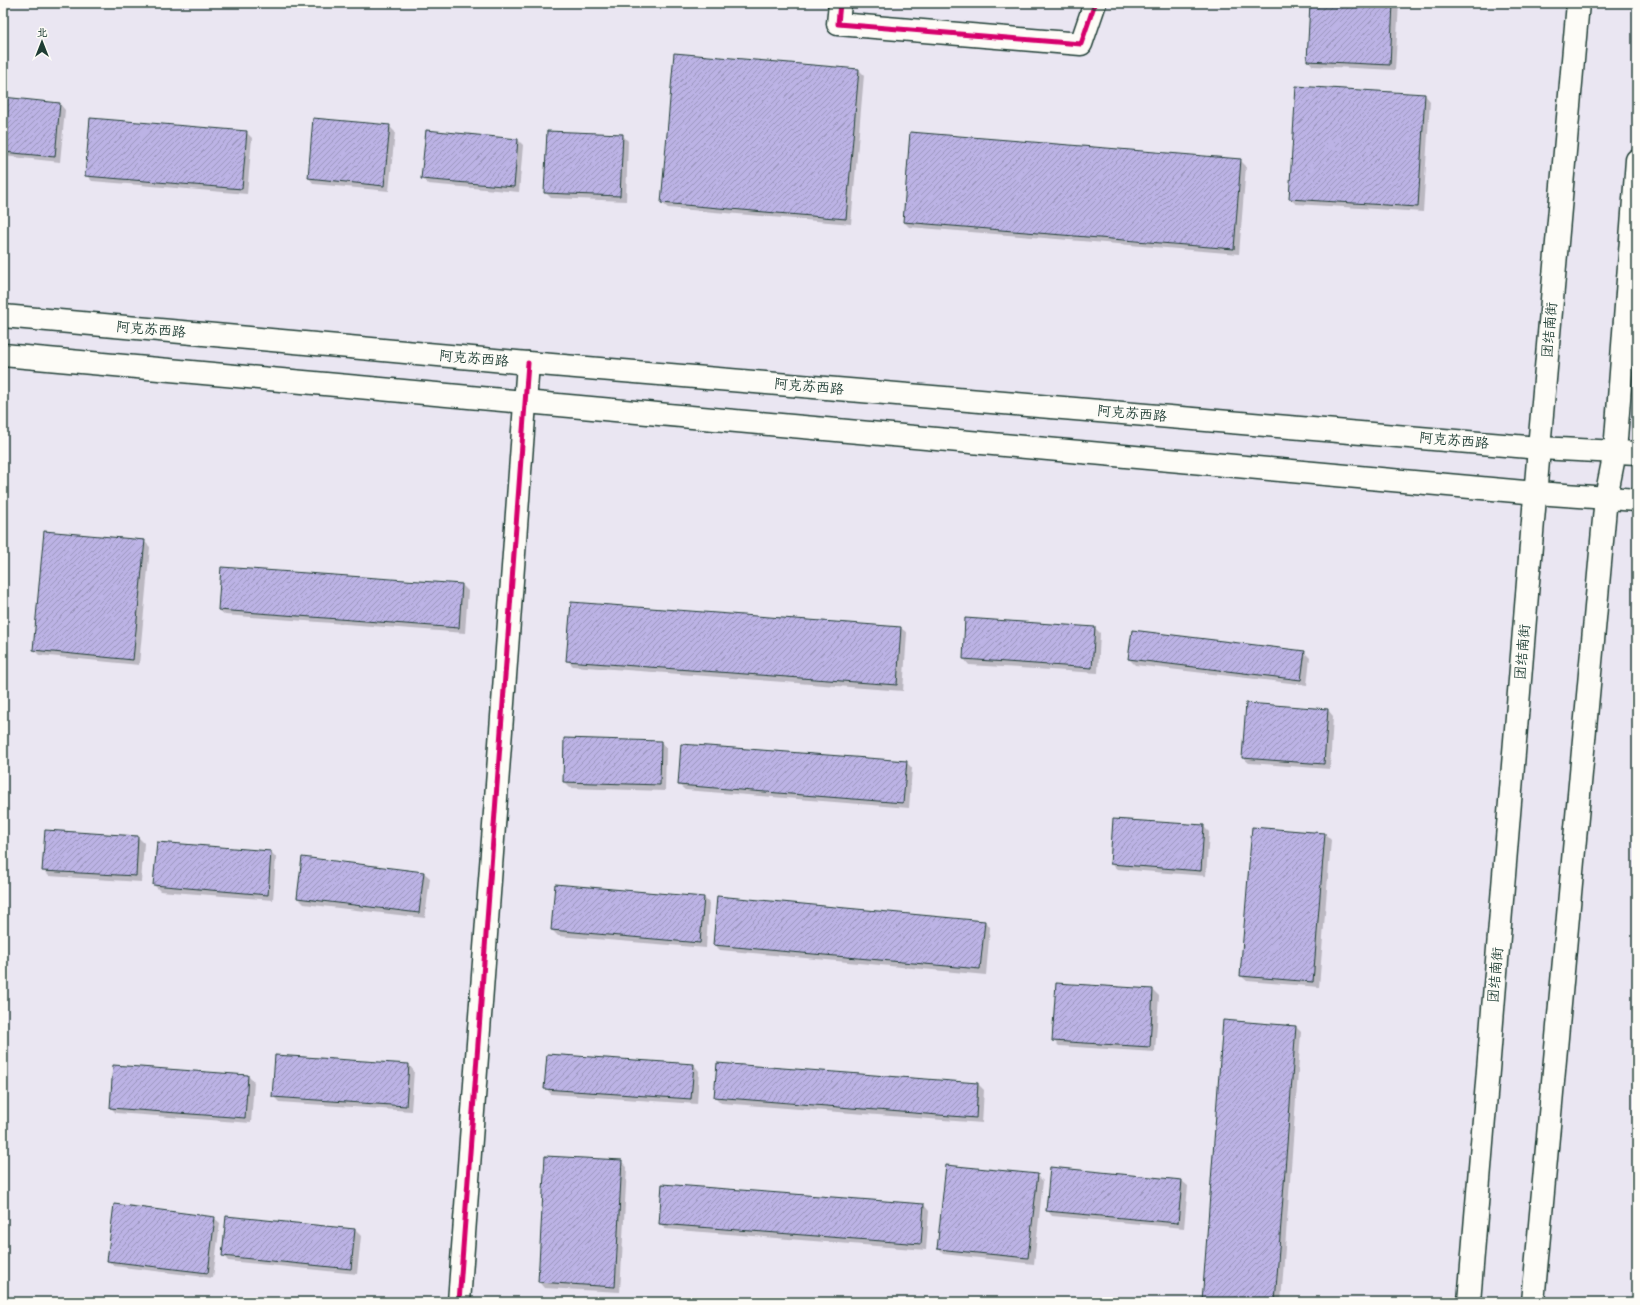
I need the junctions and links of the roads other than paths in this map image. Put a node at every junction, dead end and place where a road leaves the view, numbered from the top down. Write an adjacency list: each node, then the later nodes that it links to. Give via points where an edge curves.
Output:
1 (840, 3): 2 (main road, via 838,24 1081,44)
2 (1095, 3)
3 (1578, 3): 9 (main road, 团结南街)
4 (1637, 160): 10 (main road)
5 (3, 316): 7 (main road, 阿克苏西路)
6 (3, 355): 8 (main road)
7 (528, 363): 8 (main road); 9 (main road, 阿克苏西路)
8 (526, 402): 12 (main road); 15 (main road)
9 (1539, 448): 10 (main road, 阿克苏西路); 12 (main road, 团结南街)
10 (1615, 452): 11 (main road, 阿克苏西路); 13 (main road)
11 (1637, 453)
12 (1536, 493): 13 (main road); 16 (main road, 团结南街)
13 (1606, 497): 14 (main road); 17 (main road)
14 (1637, 500)
15 (459, 1302)
16 (1469, 1302)
17 (1533, 1302)

